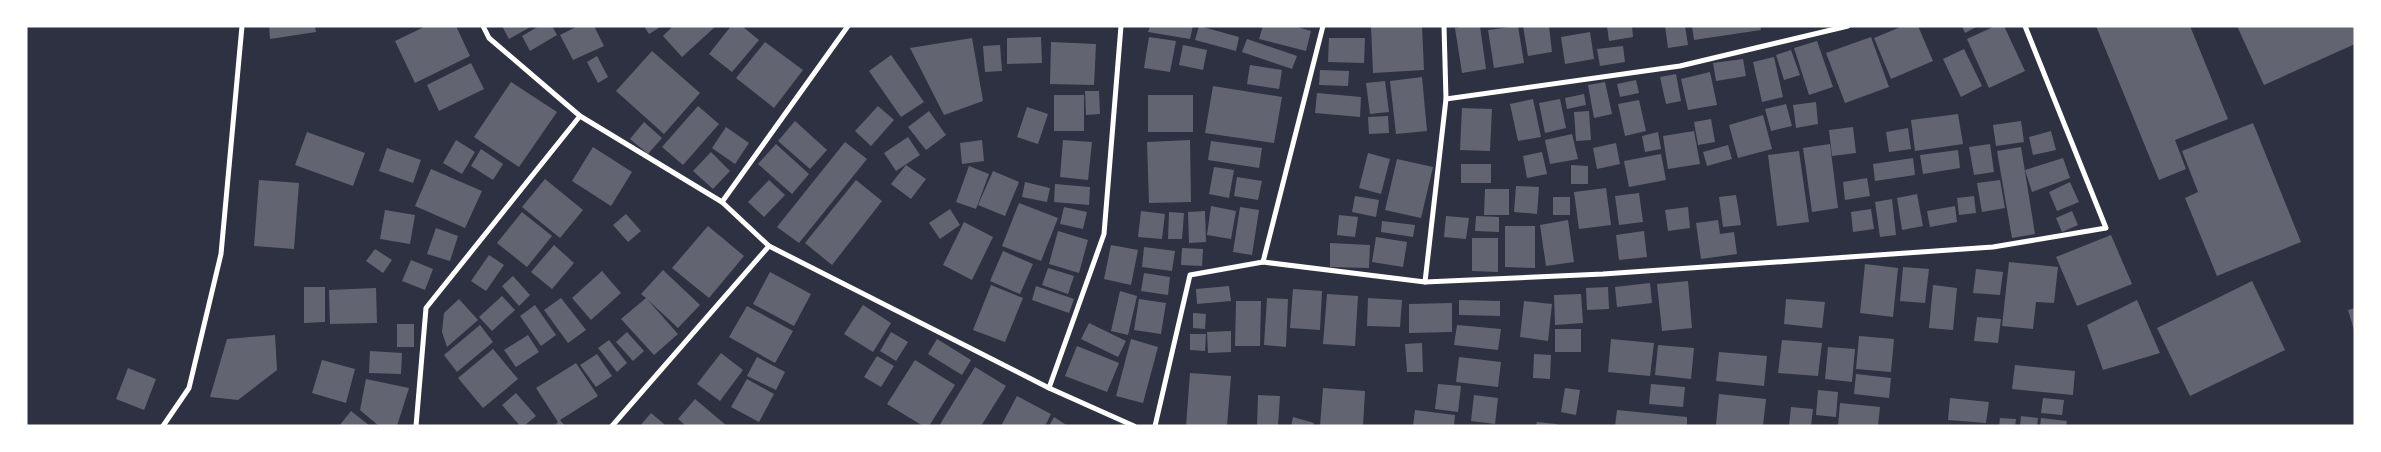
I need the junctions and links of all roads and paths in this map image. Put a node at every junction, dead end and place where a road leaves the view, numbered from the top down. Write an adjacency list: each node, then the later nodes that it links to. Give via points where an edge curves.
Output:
1 (242, 26): 16 (street, via 221,254 189,388)
2 (483, 26): 10 (street, via 489,38)
3 (848, 26): 11 (street)
4 (1121, 26): 15 (street, via 1104,234)
5 (1323, 26): 13 (street)
6 (1444, 26): 9 (street)
7 (1848, 26): 9 (street, via 1680,66)
8 (2025, 26): 14 (street, via 2106,228 1993,247 1603,274)
9 (1446, 99): 14 (street)
10 (580, 116): 11 (street); 17 (street, via 426,308)
11 (722, 202): 12 (street)
12 (769, 246): 15 (street); 18 (street)
13 (1263, 262): 14 (street); 20 (street, via 1190,276)
14 (1425, 282)
15 (1049, 388): 19 (street)
16 (163, 426)
17 (416, 426)
18 (612, 426)
19 (1134, 426)
20 (1155, 426)

